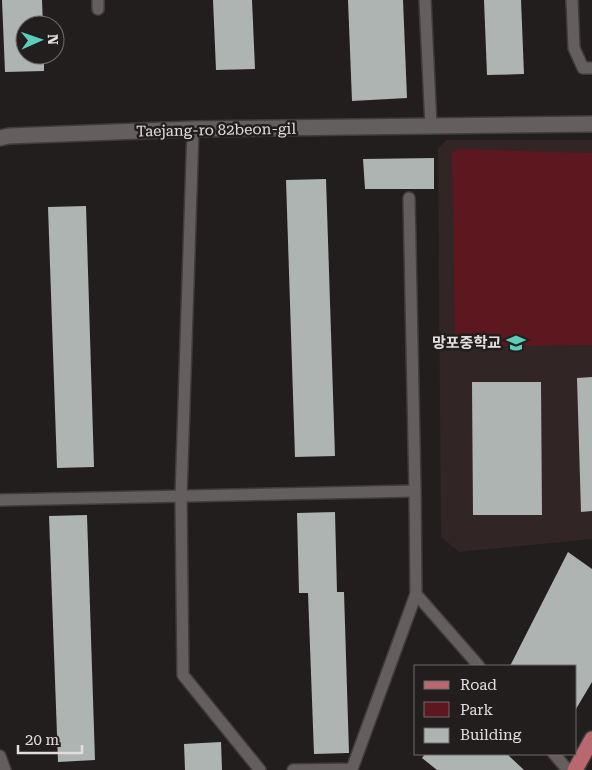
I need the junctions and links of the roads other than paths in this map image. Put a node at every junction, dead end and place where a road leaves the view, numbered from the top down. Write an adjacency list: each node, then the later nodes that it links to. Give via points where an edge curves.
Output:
1 (425, 0): 5 (lane)
2 (572, 0): 3 (lane, via 574,48 583,68)
3 (592, 68)
4 (592, 124): 5 (street, Taejang-ro 82beon-gil)
5 (431, 126): 6 (street, Taejang-ro 82beon-gil)
6 (193, 129): 7 (street, Taejang-ro 82beon-gil); 10 (lane)
7 (0, 138)
8 (409, 198): 9 (lane)
9 (415, 491): 10 (lane); 12 (lane)
10 (181, 496): 11 (lane); 18 (lane, via 183,675)
11 (0, 500)
12 (416, 594): 13 (lane); 19 (lane, via 352,769)
13 (477, 665)
14 (592, 739): 21 (main road)
15 (555, 755): 20 (lane)
16 (0, 756): 17 (lane)
17 (5, 770)
18 (260, 770)
19 (293, 770)
20 (568, 770)
21 (574, 770)

